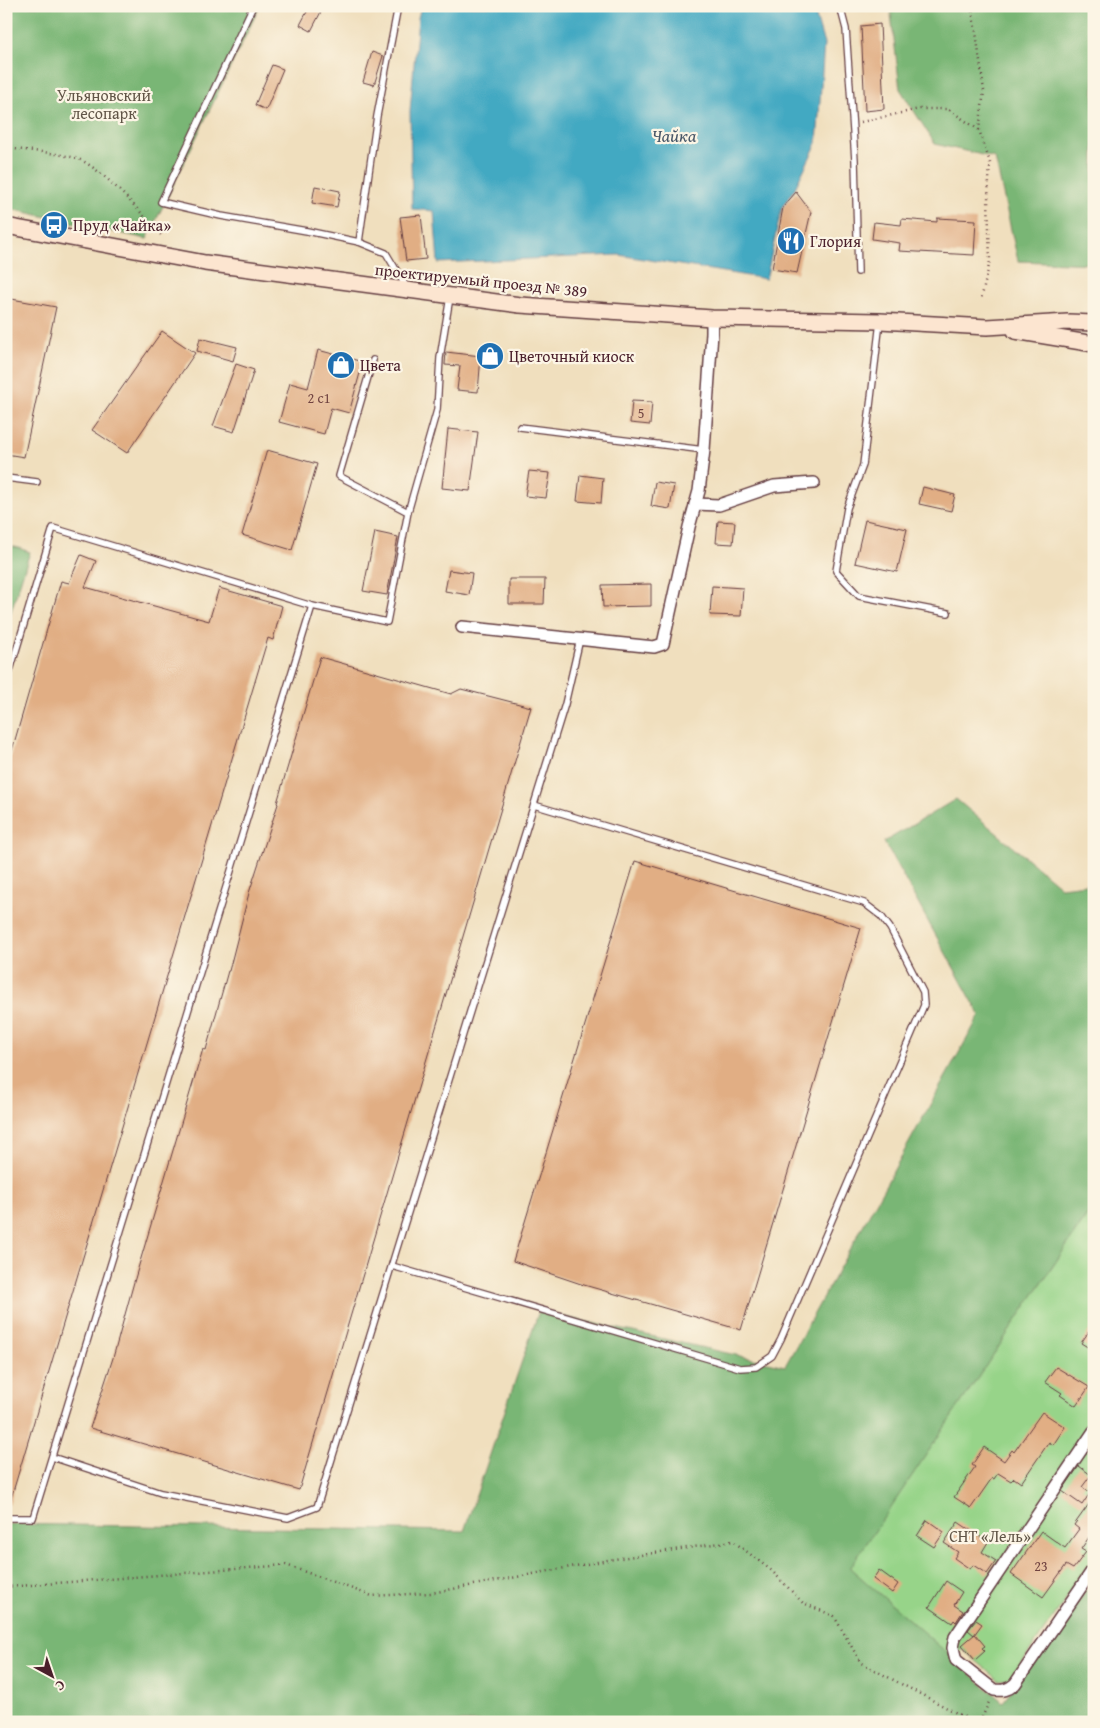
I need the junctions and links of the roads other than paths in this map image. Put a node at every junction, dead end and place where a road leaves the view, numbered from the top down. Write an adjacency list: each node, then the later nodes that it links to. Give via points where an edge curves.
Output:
1 (253, 6): 5 (lane, via 161,202)
2 (398, 6): 5 (lane, via 377,116)
3 (840, 6): 6 (lane, via 846,29)
4 (6, 226): 7 (main road, проектируемый проезд № 389, via 205,263)
5 (359, 242): 7 (lane, via 386,253)
6 (858, 272)
7 (408, 290): 8 (main road, проектируемый проезд № 389)
8 (451, 296): 9 (main road, проектируемый проезд № 389, via 520,305); 21 (lane, via 440,358 437,410)
9 (712, 318): 10 (main road, проектируемый проезд № 389); 16 (street)
10 (880, 322): 12 (main road, проектируемый проезд № 389); 23 (lane, via 863,464 847,508 836,571 859,596)
11 (1094, 323): 12 (main road, проектируемый проезд № 389)
12 (987, 327): 13 (main road, проектируемый проезд № 389)
13 (1094, 344)
14 (373, 360): 21 (lane, via 339,476)
15 (520, 427): 16 (lane)
16 (704, 450): 20 (street)
17 (6, 478): 18 (lane)
18 (37, 482)
19 (814, 482): 20 (street, via 774,486 719,505)
20 (695, 504): 25 (street, via 663,644 654,647)
21 (408, 512): 22 (lane, via 387,622)
22 (312, 606): 26 (lane, via 53,528); 30 (lane)
23 (948, 612)
24 (462, 627): 25 (street)
25 (580, 639): 27 (lane, via 565,704)
26 (6, 684)
27 (534, 805): 28 (lane); 28 (lane, via 864,904 881,916 890,928 923,992 924,1005 781,1338 772,1356 756,1367 740,1368)
28 (392, 1266): 30 (lane, via 317,1508 288,1518 162,1493)
29 (1094, 1431): 32 (street, via 954,1637 956,1660 994,1690 1009,1689)
30 (52, 1458): 31 (lane, via 33,1518)
31 (6, 1518)
32 (1094, 1568)

